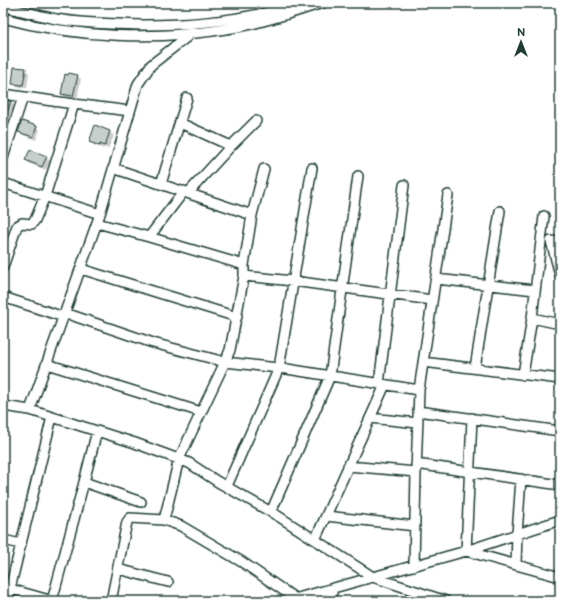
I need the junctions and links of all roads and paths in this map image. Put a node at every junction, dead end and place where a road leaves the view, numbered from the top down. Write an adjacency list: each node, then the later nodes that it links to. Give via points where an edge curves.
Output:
1 (300, 3): 5 (street)
2 (319, 4): 5 (street, via 234,28)
3 (3, 6): 5 (street, via 57,19)
4 (3, 18): 5 (street, via 42,28 122,35)
5 (193, 29): 10 (street, via 151,65 138,84)
6 (3, 94): 7 (street)
7 (23, 97): 9 (street); 14 (street)
8 (187, 98): 12 (street)
9 (74, 104): 10 (street); 24 (street)
10 (130, 111): 15 (street)
11 (256, 121): 13 (street)
12 (180, 123): 13 (street); 20 (street)
13 (231, 146): 22 (street)
14 (3, 158)
15 (113, 168): 20 (street); 26 (street)
16 (264, 168): 27 (street)
17 (312, 168): 39 (street)
18 (358, 176): 41 (street)
19 (3, 183): 24 (street)
20 (161, 184): 22 (street)
21 (404, 185): 43 (street)
22 (186, 192): 27 (street); 30 (street)
23 (448, 195): 38 (street)
24 (45, 196): 26 (street); 34 (street, via 32,224 22,223 17,226)
25 (500, 211): 40 (street)
26 (100, 214): 29 (street)
27 (252, 215): 33 (street)
28 (544, 216): 31 (street)
29 (97, 223): 30 (street); 35 (street)
30 (149, 237): 33 (street)
31 (541, 240): 32 (street); 42 (street)
32 (555, 242): 36 (street)
33 (244, 265): 37 (street)
34 (3, 267)
35 (81, 269): 46 (street); 47 (street)
36 (560, 275)
37 (244, 276): 39 (street); 47 (street)
38 (436, 279): 40 (street); 45 (street)
39 (293, 281): 41 (street); 53 (street)
40 (488, 285): 42 (street); 54 (street)
41 (342, 288): 43 (street); 56 (street)
42 (535, 290): 48 (street)
43 (390, 295): 45 (street); 58 (street)
44 (3, 297): 46 (street)
45 (432, 300): 51 (street)
46 (64, 315): 50 (street); 52 (street)
47 (237, 317): 50 (street)
48 (532, 318): 49 (street); 55 (street)
49 (560, 324)
50 (225, 362): 53 (street); 63 (street)
51 (423, 362): 54 (street); 59 (street)
52 (47, 364): 61 (street); 63 (street)
53 (279, 368): 56 (street); 77 (street)
54 (475, 368): 55 (street)
55 (523, 375): 57 (street)
56 (330, 376): 58 (street); 79 (street)
57 (560, 379)
58 (382, 385): 59 (street); 65 (street)
59 (419, 390): 62 (street)
60 (3, 406): 61 (street)
61 (30, 410): 64 (street)
62 (418, 411): 66 (street); 67 (street)
63 (201, 412): 70 (street)
64 (52, 417): 68 (street); 87 (street)
65 (370, 418): 67 (street); 71 (street)
66 (472, 418): 69 (street); 73 (street)
67 (418, 423): 72 (street)
68 (97, 431): 70 (street); 75 (street)
69 (560, 431)
70 (179, 459): 77 (street); 81 (street)
71 (348, 466): 72 (street); 80 (street)
72 (416, 468): 73 (street); 83 (street)
73 (470, 472): 74 (street); 88 (street)
74 (521, 479): 76 (street); 84 (street)
75 (84, 482): 78 (street); 99 (street)
76 (560, 484)
77 (227, 486): 79 (street)
78 (141, 502)
79 (271, 512): 86 (street)
80 (326, 516): 83 (street); 86 (street)
81 (164, 520): 91 (street, via 130,518 127,522); 97 (street, via 182,526 242,562)
82 (560, 520): 84 (street)
83 (415, 526): 90 (street)
84 (517, 534): 88 (street); 89 (street)
85 (3, 540): 87 (street)
86 (315, 540): 92 (street)
87 (21, 544): 96 (street)
88 (466, 551): 89 (street); 90 (street)
89 (516, 565): 93 (street)
90 (414, 566): 92 (street)
91 (118, 569): 94 (street); 100 (street)
92 (373, 577): 95 (street); 102 (street)
93 (560, 578)
94 (168, 582)
95 (333, 588): 97 (street); 101 (street)
96 (10, 589): 98 (street); 99 (street)
97 (292, 600)
98 (7, 601)
99 (53, 601)
100 (111, 601)
101 (330, 601)
102 (446, 601)

